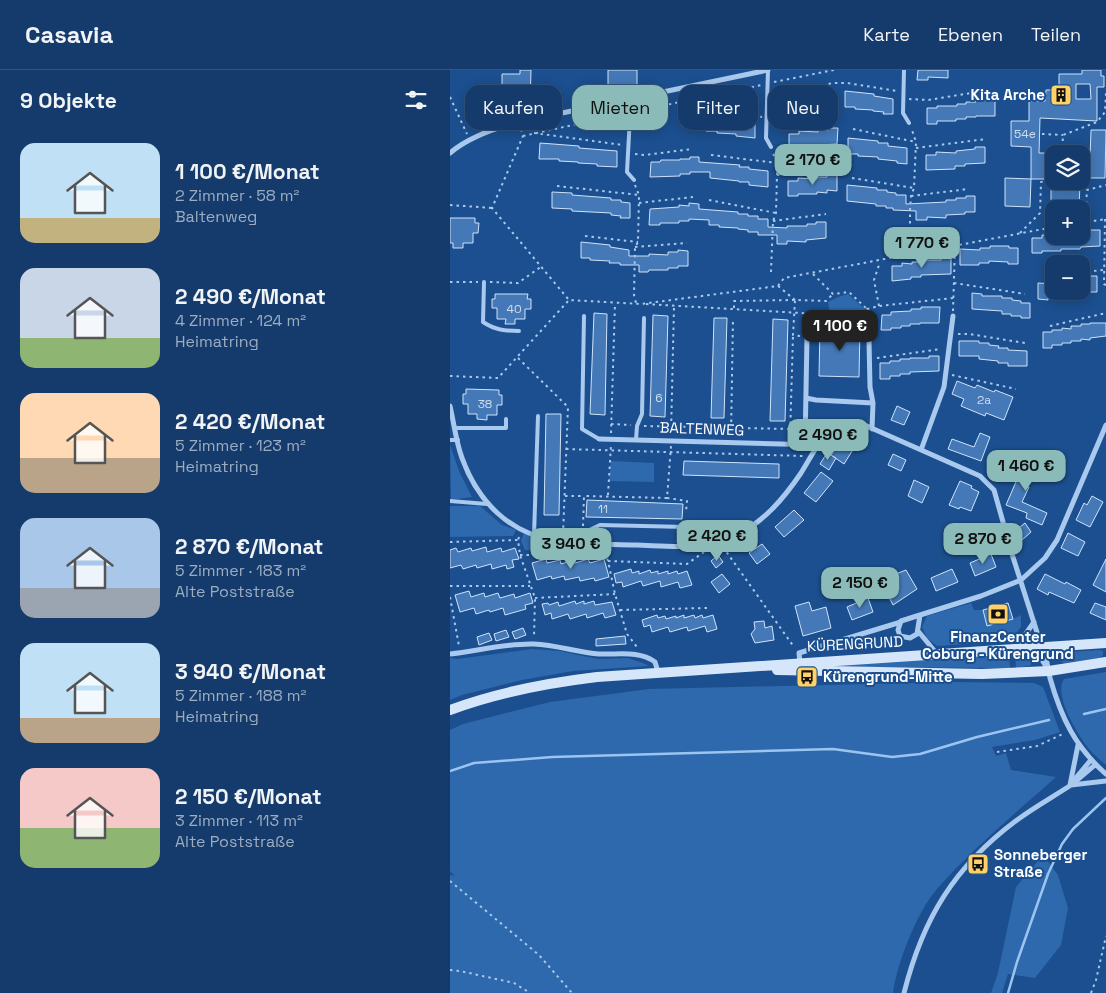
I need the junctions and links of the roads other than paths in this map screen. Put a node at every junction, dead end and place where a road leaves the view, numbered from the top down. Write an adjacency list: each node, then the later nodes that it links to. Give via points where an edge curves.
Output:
1 (768, 70): 3 (street); 7 (lane, via 766,138)
2 (904, 70): 5 (lane, via 904,113)
3 (668, 90)
4 (572, 111): 8 (street, via 487,132)
5 (910, 123)
6 (629, 130): 9 (lane, via 626,172)
7 (770, 147)
8 (450, 153)
9 (634, 180)
10 (484, 282): 14 (lane, via 484,322 500,330)
11 (584, 316): 25 (lane, via 582,429)
12 (953, 316): 31 (street, via 944,387)
13 (644, 318): 28 (lane, via 642,414)
14 (519, 331)
15 (807, 337): 17 (street)
16 (869, 341): 18 (street)
17 (806, 398): 18 (street); 29 (street)
18 (873, 403): 24 (street)
19 (450, 406): 23 (street)
20 (538, 416): 35 (lane)
21 (506, 419): 23 (lane, via 506,428)
22 (1106, 425): 37 (street, via 1057,540 1045,558)
23 (455, 428): 27 (street)
24 (872, 429): 30 (street, via 860,423 844,422 828,432); 31 (street)
25 (599, 439): 28 (street, BALTENWEG)
26 (450, 440): 27 (lane)
27 (458, 440): 33 (street, via 470,478)
28 (636, 440): 29 (street, BALTENWEG)
29 (805, 445): 30 (street, BALTENWEG)
30 (818, 445): 36 (street, via 785,495 769,512 757,523 720,542 691,546)
31 (921, 450): 37 (street, via 980,476 994,490)
32 (450, 502): 33 (lane)
33 (487, 504): 35 (street, via 502,518)
34 (686, 527): 36 (lane, via 600,524 583,532)
35 (534, 535): 36 (street)
36 (573, 543)
37 (1021, 580): 38 (street); 40 (street)
38 (920, 615): 39 (street); 41 (street)
39 (901, 621): 41 (street, via 900,636 913,637); 47 (street)
40 (1034, 622): 43 (street); 44 (street)
41 (918, 631): 46 (street)
42 (1106, 644): 43 (main road, KÜRENGRUND)
43 (1042, 648): 44 (main road, KÜRENGRUND); 49 (street, via 1042,660)
44 (1014, 650): 46 (main road, KÜRENGRUND)
45 (450, 654): 50 (street, via 534,644 585,653 643,656 655,662)
46 (938, 655): 47 (main road, KÜRENGRUND)
47 (800, 662): 49 (main road, KÜRENGRUND, via 982,674); 50 (main road, KÜRENGRUND)
48 (1106, 662): 49 (main road, KÜRENGRUND)
49 (1048, 671): 52 (street, via 1070,732)
50 (658, 672): 51 (main road, KÜRENGRUND, via 550,683 502,693)
51 (450, 710)
52 (1078, 745): 53 (street); 57 (street)
53 (1090, 761): 54 (street); 57 (street)
54 (1095, 765): 55 (street); 57 (street)
55 (1106, 774)
56 (1106, 781): 57 (street)
57 (1070, 785): 58 (street, via 995,837 955,879 925,929)
58 (904, 993)

